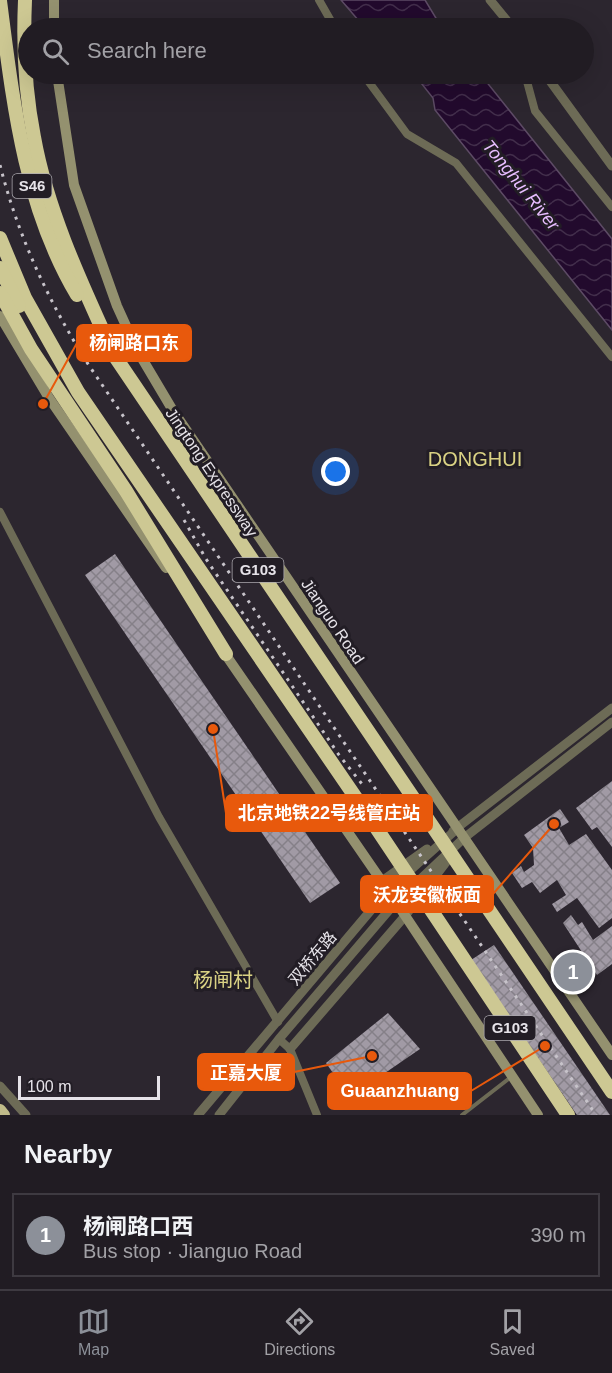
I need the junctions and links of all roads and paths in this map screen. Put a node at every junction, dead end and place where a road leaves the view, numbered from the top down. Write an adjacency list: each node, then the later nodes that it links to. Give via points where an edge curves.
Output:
1 (25, 0): 6 (highway, Jingtong Expressway / G103)
2 (54, 0): 7 (main road)
3 (319, 0): 8 (street)
4 (490, 0): 9 (street)
5 (0, 1): 22 (highway, S46, via 12,99 25,163 41,214 74,289)
6 (25, 18)
7 (54, 18)
8 (329, 18)
9 (505, 18)
10 (28, 84): 22 (highway, Jingtong Expressway / G103, via 34,137 52,204)
11 (59, 84): 24 (main road, Jianguo Road, via 74,185 117,306)
12 (370, 84): 23 (street, via 407,134 456,163)
13 (528, 84): 16 (street, via 535,111)
14 (552, 84): 15 (street)
15 (612, 166)
16 (612, 207)
17 (0, 238): 25 (highway, G103, via 25,298)
18 (0, 268): 25 (highway, via 21,309)
19 (0, 293): 27 (highway, via 31,349 126,492)
20 (0, 315): 27 (main road, via 49,398)
21 (177, 339): 24 (lane)
22 (114, 356): 42 (highway, Jingtong Expressway / G103)
23 (612, 357)
24 (142, 359): 30 (main road, Jianguo Road, via 172,409)
25 (78, 392): 51 (highway, G103)
26 (0, 512): 36 (street, via 159,817)
27 (226, 654): 32 (main road)
28 (612, 708): 30 (street, 双桥东路)
29 (612, 722): 31 (street, 双桥东路)
30 (458, 828): 31 (main road, Jianguo Road); 32 (street, 双桥东路); 33 (street, 双桥东路)
31 (464, 838): 34 (street, 双桥东路); 35 (street, 双桥东路); 39 (main road, Jianguo Road)
32 (381, 881): 33 (main road)
33 (388, 890): 34 (main road); 36 (street, 双桥东路)
34 (396, 902): 35 (main road); 37 (street, 双桥东路)
35 (405, 916): 38 (street, 双桥东路); 40 (main road)
36 (278, 1022): 46 (street, 双桥东路)
37 (279, 1039): 38 (street); 47 (street, 双桥东路)
38 (290, 1049): 48 (street)
39 (612, 1055)
40 (512, 1077): 49 (lane); 50 (main road)
41 (0, 1086): 45 (street)
42 (612, 1092)
43 (0, 1110): 44 (highway)
44 (4, 1115)
45 (26, 1115)
46 (198, 1115)
47 (219, 1115)
48 (317, 1115)
49 (462, 1115)
50 (538, 1115)
51 (568, 1115)

